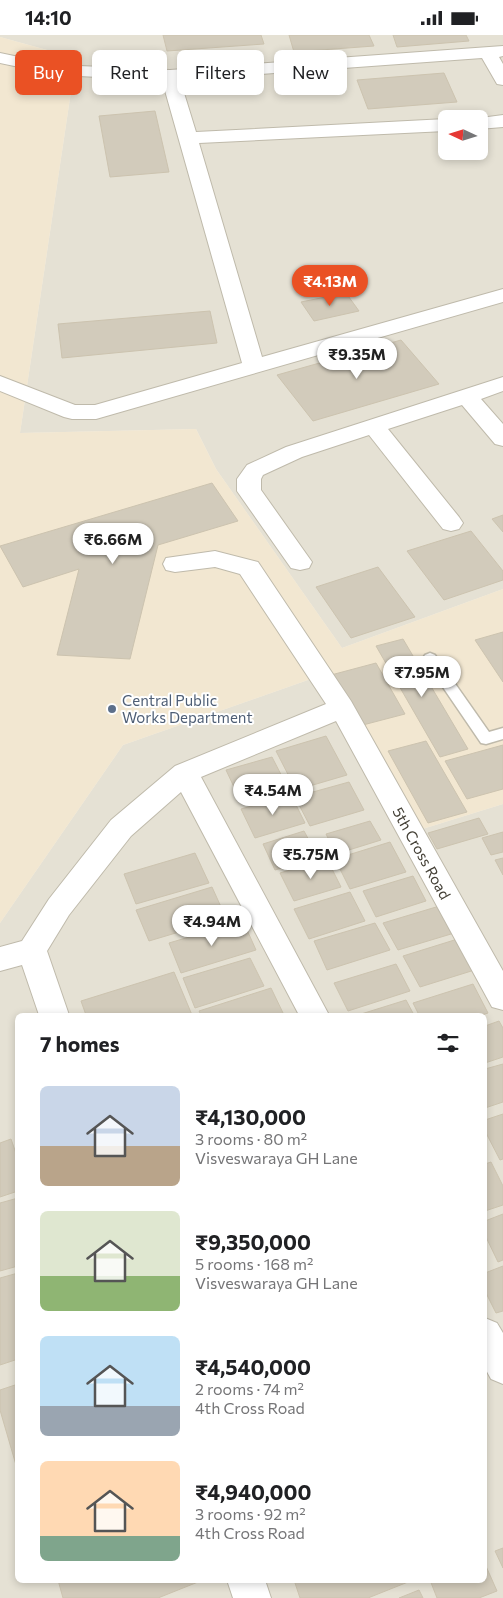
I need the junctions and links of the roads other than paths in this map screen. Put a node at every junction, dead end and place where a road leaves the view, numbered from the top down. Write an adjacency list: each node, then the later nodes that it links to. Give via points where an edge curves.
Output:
1 (496, 52): 3 (street); 4 (street)
2 (0, 57): 3 (street, via 57,70)
3 (170, 75): 8 (street)
4 (503, 80)
5 (503, 121): 6 (street)
6 (488, 122)
7 (438, 125): 8 (street)
8 (188, 138): 10 (street)
9 (503, 295): 10 (street)
10 (254, 366): 11 (street, via 96,412 72,412)
11 (0, 383)
12 (503, 385): 13 (street)
13 (467, 396): 14 (street); 15 (street)
14 (374, 426): 16 (street); 17 (street, via 294,452 255,470 248,479 248,491)
15 (503, 439)
16 (451, 523)
17 (300, 561)
18 (175, 564): 20 (street, 5th Cross Road, via 215,559 249,568)
19 (430, 658): 21 (lane, via 486,739)
20 (342, 709): 22 (street); 25 (street, 5th Cross Road)
21 (503, 733)
22 (184, 773): 23 (street, via 121,828 59,907); 27 (street)
23 (32, 949): 24 (street); 26 (street)
24 (0, 959)
25 (503, 999)
26 (53, 1013)
27 (313, 1013)
28 (487, 1338): 29 (street)
29 (503, 1367)
30 (247, 1583): 31 (street)
31 (252, 1598)

